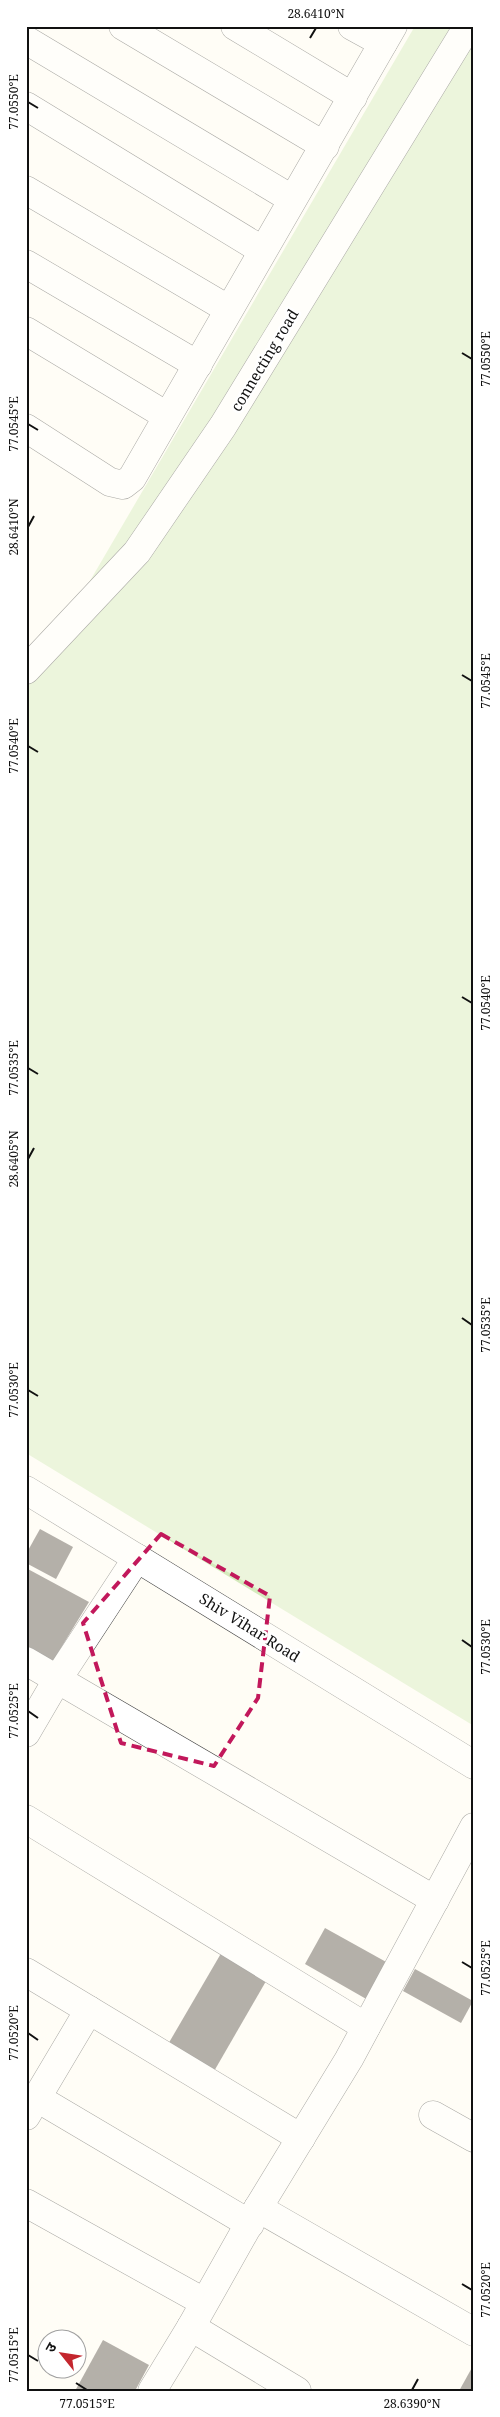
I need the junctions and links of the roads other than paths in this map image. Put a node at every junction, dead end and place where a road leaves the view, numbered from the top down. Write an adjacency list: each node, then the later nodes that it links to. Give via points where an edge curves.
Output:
1 (123, 26): 9 (street)
2 (235, 26): 7 (street)
3 (352, 26): 5 (street)
4 (468, 26): 19 (street, connecting road, via 182,490 137,552)
5 (388, 35): 7 (street)
6 (26, 40): 11 (street)
7 (353, 97): 9 (street)
8 (26, 106): 12 (street)
9 (325, 146): 11 (street)
10 (26, 190): 14 (street)
11 (292, 200): 12 (street)
12 (262, 250): 14 (street)
13 (26, 264): 16 (street)
14 (228, 309): 16 (street)
15 (26, 331): 17 (street)
16 (198, 366): 17 (street)
17 (167, 416): 18 (street, via 132,478 123,485 110,482)
18 (26, 428)
19 (26, 670)
20 (26, 1490): 21 (street, Shiv Vihar Road)
21 (137, 1558): 23 (street); 25 (street, Shiv Vihar Road)
22 (26, 1661): 23 (street)
23 (57, 1680): 24 (street); 28 (street)
24 (26, 1733)
25 (474, 1765)
26 (26, 1819): 31 (street)
27 (474, 1827): 28 (street)
28 (435, 1900): 31 (street)
29 (26, 1972): 30 (street)
30 (89, 2010): 32 (street); 34 (street)
31 (366, 2027): 34 (street)
32 (32, 2107): 37 (street)
33 (433, 2115): 35 (street)
34 (301, 2138): 37 (street)
35 (474, 2138)
36 (26, 2203): 38 (street)
37 (254, 2216): 38 (street); 40 (street)
38 (204, 2302): 39 (street)
39 (191, 2327): 41 (street); 42 (street)
40 (474, 2332)
41 (152, 2391)
42 (297, 2391)

